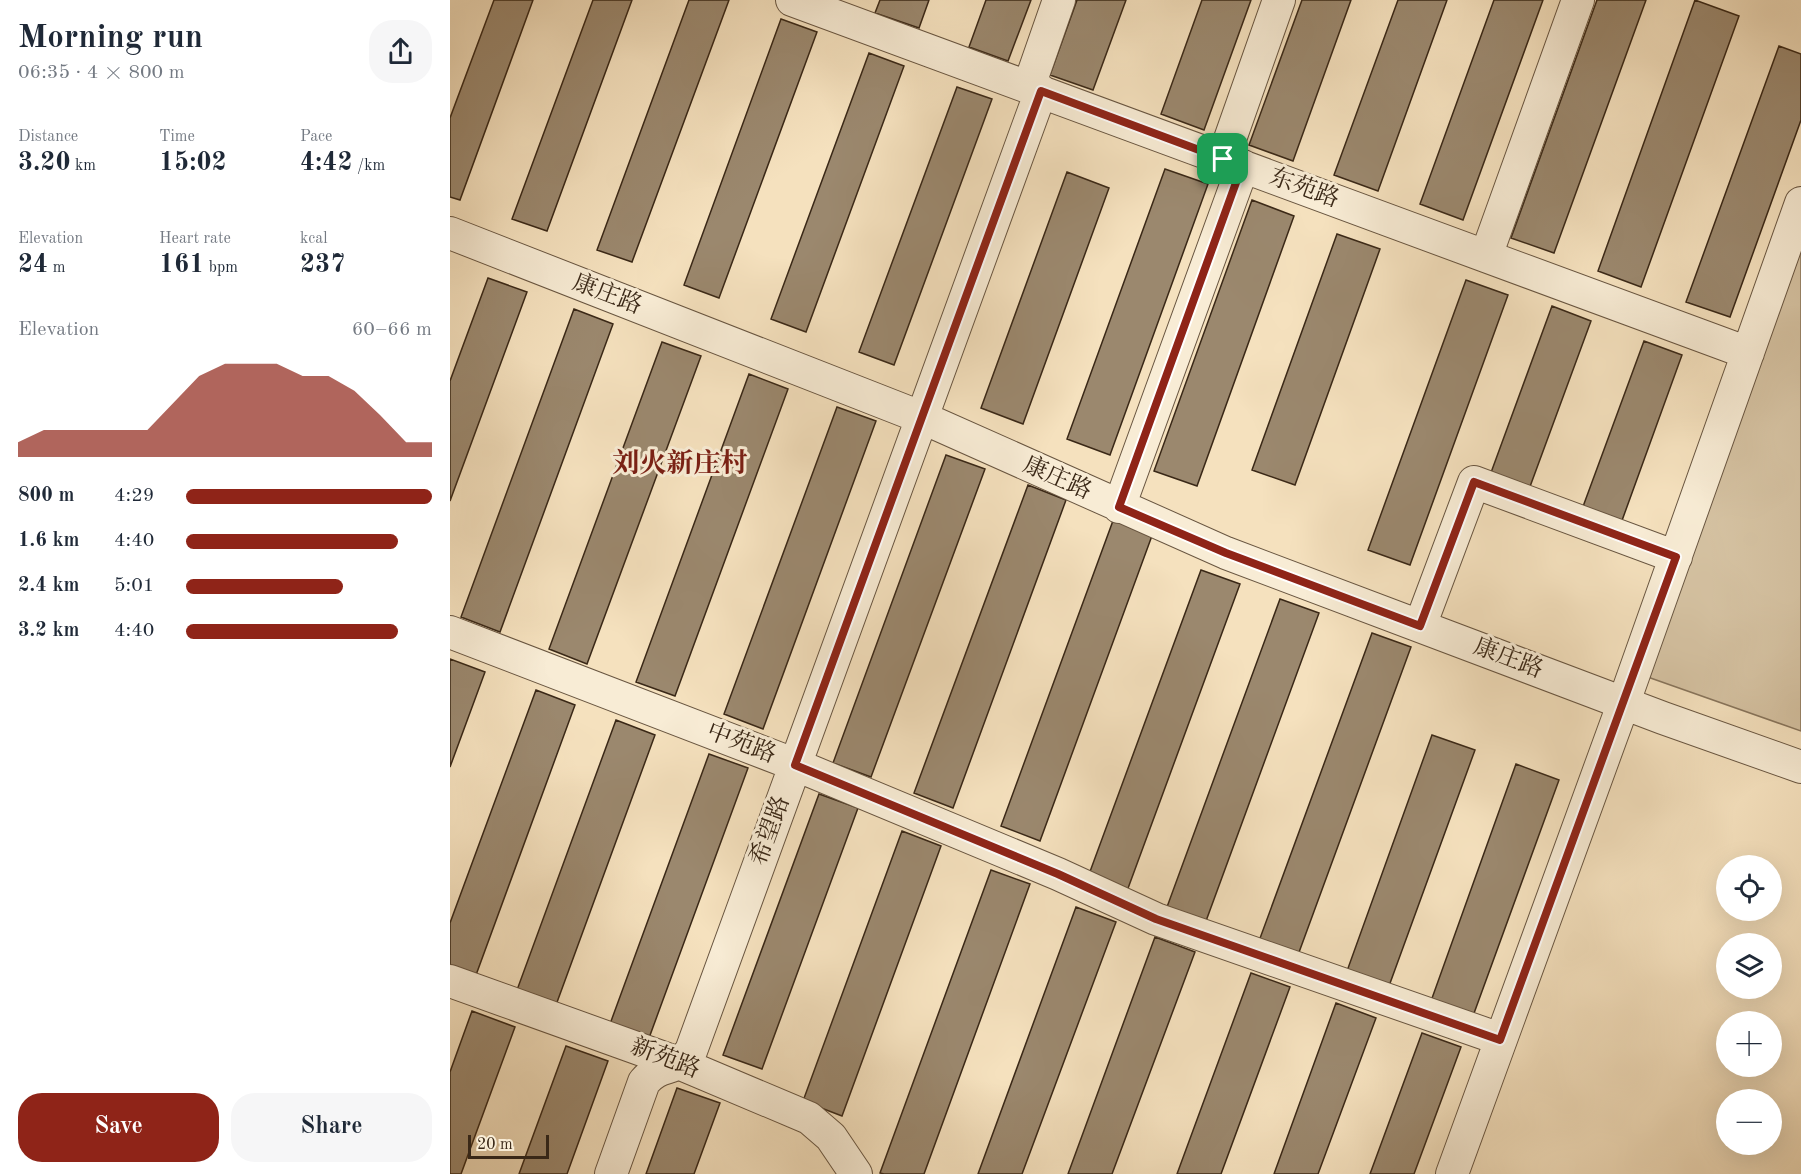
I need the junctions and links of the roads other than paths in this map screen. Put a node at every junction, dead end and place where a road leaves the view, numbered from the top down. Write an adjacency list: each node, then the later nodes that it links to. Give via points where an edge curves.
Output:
1 (792, 0): 5 (street, 东苑路)
2 (1059, 0): 5 (street, 希望路)
3 (1279, 0): 6 (street)
4 (1578, 0): 9 (street)
5 (1035, 89): 6 (street, 东苑路); 11 (street, 希望路)
6 (1233, 162): 9 (street, 东苑路); 12 (street)
7 (1801, 203): 10 (street)
8 (450, 233): 11 (street, 康庄路)
9 (1486, 256): 10 (street, 东苑路)
10 (1748, 353): 13 (street)
11 (924, 418): 12 (street, 康庄路); 17 (street, 希望路)
12 (1119, 507): 14 (street, 康庄路, via 1226,553)
13 (1676, 557): 14 (street, via 1474,482); 16 (street)
14 (1420, 626): 16 (street, 康庄路)
15 (450, 632): 17 (street, 中苑路)
16 (1624, 702): 18 (street, 康庄路); 20 (street)
17 (795, 765): 20 (street, 中苑路, via 1156,919); 21 (street, 希望路, via 691,1051)
18 (1801, 767)
19 (450, 981): 21 (street, 新苑路)
20 (1500, 1040): 24 (street)
21 (681, 1064): 22 (street, via 653,1071 644,1082); 23 (street, 新苑路, via 809,1118 831,1137)
22 (611, 1174)
23 (856, 1174)
24 (1452, 1174)

